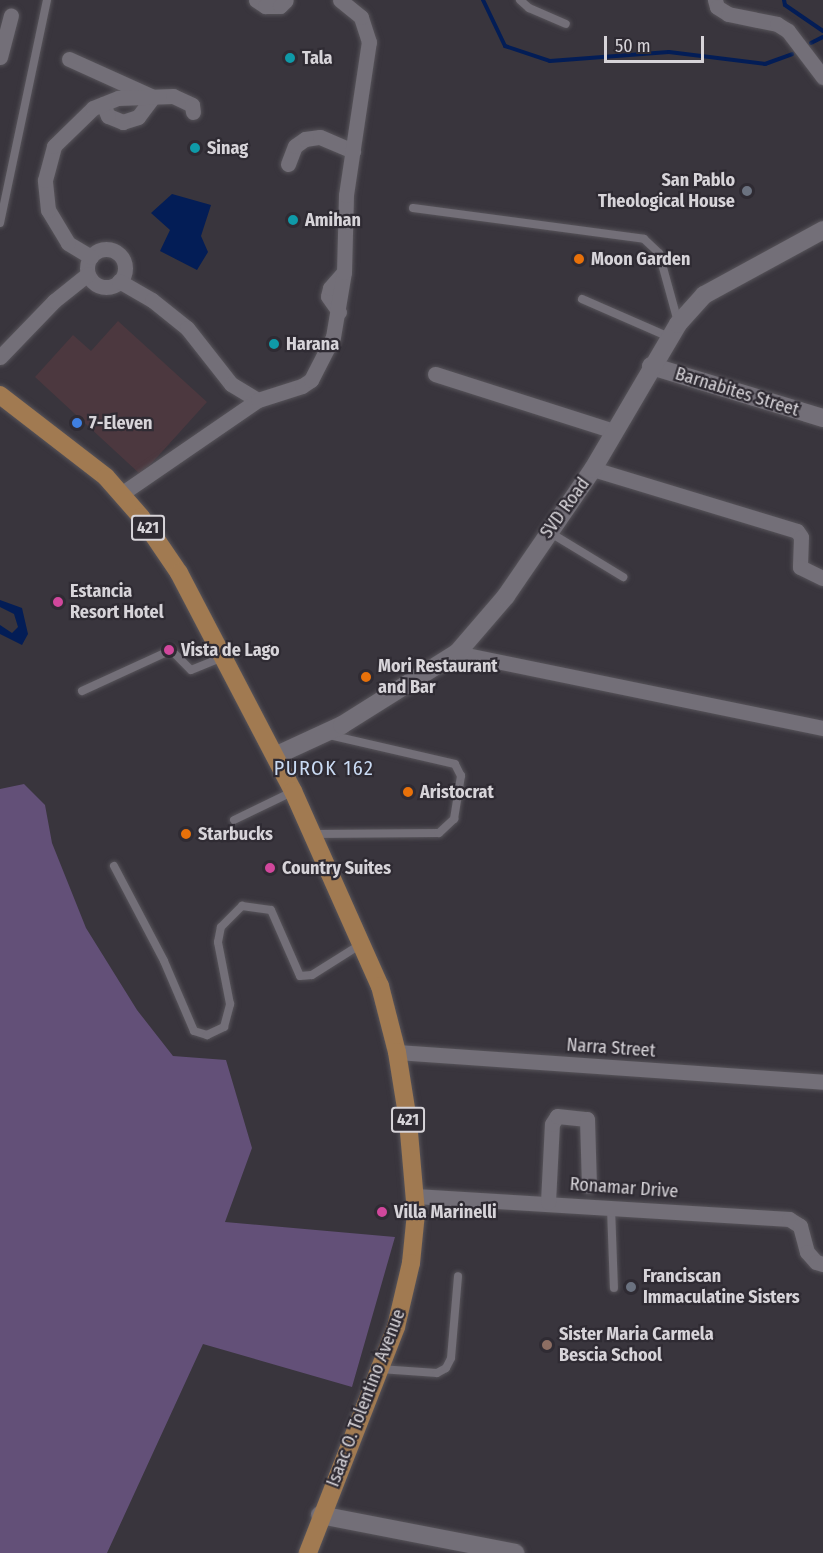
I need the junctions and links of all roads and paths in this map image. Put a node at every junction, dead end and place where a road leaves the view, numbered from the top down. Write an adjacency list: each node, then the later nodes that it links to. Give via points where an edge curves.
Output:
1 (47, 0): 18 (lane)
2 (256, 0): 3 (street, via 266,6 280,6)
3 (286, 0)
4 (520, 0): 8 (lane)
5 (715, 0): 11 (street, via 717,7 728,14 777,24 788,31)
6 (348, 2): 15 (street, via 361,17 369,42)
7 (11, 15): 9 (street)
8 (566, 24)
9 (0, 57)
10 (69, 59): 12 (street)
11 (823, 77)
12 (153, 97): 13 (street, via 118,98); 13 (street, via 138,117 123,122 108,116); 14 (street, via 173,96 192,105)
13 (103, 104): 20 (street, via 73,123 54,146 45,180 48,210 68,243)
14 (193, 112)
15 (352, 151): 16 (street, via 320,137 305,139 295,146); 29 (street, via 344,215 344,272 333,337 311,380)
16 (288, 164)
17 (413, 208): 24 (lane, via 644,238 659,253)
18 (0, 223)
19 (823, 230): 24 (main road, SVD Road, via 704,295)
20 (91, 257): 21 (street); 22 (street, via 106,249 118,254 124,264)
21 (88, 274): 22 (street, via 101,286); 25 (street, via 54,300)
22 (119, 281): 29 (street, via 152,300 187,328 231,384)
23 (582, 298): 24 (lane)
24 (673, 330): 26 (main road, SVD Road)
25 (0, 357)
26 (651, 366): 30 (main road, Barnabites Street); 31 (main road, SVD Road)
27 (435, 374): 31 (street)
28 (1, 396): 33 (main road, Isaac O. Tolentino Avenue / 421, via 65,441)
29 (258, 400): 33 (street)
30 (823, 418)
31 (614, 431): 32 (main road, SVD Road)
32 (593, 470): 34 (main road, SVD Road); 36 (street, via 797,531 801,537 800,567)
33 (121, 494): 38 (main road, Isaac O. Tolentino Avenue / 421, via 179,573)
34 (548, 532): 35 (lane); 37 (main road, SVD Road, via 506,596)
35 (623, 577)
36 (823, 578)
37 (457, 653): 40 (street); 41 (main road, SVD Road)
38 (224, 656): 39 (lane, via 190,670 171,650); 42 (main road, Isaac O. Tolentino Avenue / 421)
39 (82, 691)
40 (823, 728)
41 (324, 734): 42 (main road, SVD Road); 45 (lane, via 447,761 455,764 461,776 454,819 445,831)
42 (275, 756): 43 (main road, Isaac O. Tolentino Avenue / 421)
43 (293, 791): 44 (lane); 45 (main road, Isaac O. Tolentino Avenue / 421)
44 (234, 820)
45 (313, 834): 47 (main road, Isaac O. Tolentino Avenue / 421)
46 (114, 866): 47 (lane, via 164,961 194,1031 207,1035 224,1027 230,1004 218,942 221,927 242,906 271,910 300,975 312,975)
47 (362, 943): 48 (main road, Isaac O. Tolentino Avenue / 421, via 380,986)
48 (397, 1052): 49 (street, Narra Street); 51 (main road, Isaac O. Tolentino Avenue / 421)
49 (823, 1082)
50 (589, 1186): 52 (street, via 587,1119 557,1116 552,1124)
51 (415, 1196): 52 (street, Ronamar Drive); 57 (main road, Isaac O. Tolentino Avenue / 421, via 411,1263 396,1327)
52 (548, 1203): 53 (street, Ronamar Drive)
53 (611, 1206): 54 (street, Ronamar Drive, via 789,1219 801,1226 807,1252); 56 (lane)
54 (823, 1264)
55 (458, 1276): 57 (lane, via 451,1358 446,1368 437,1373)
56 (614, 1288)
57 (380, 1369): 58 (main road, Isaac O. Tolentino Avenue / 421)
58 (320, 1515): 59 (main road); 60 (main road, Isaac O. Tolentino Avenue / 421)
59 (503, 1552)
60 (308, 1553)

